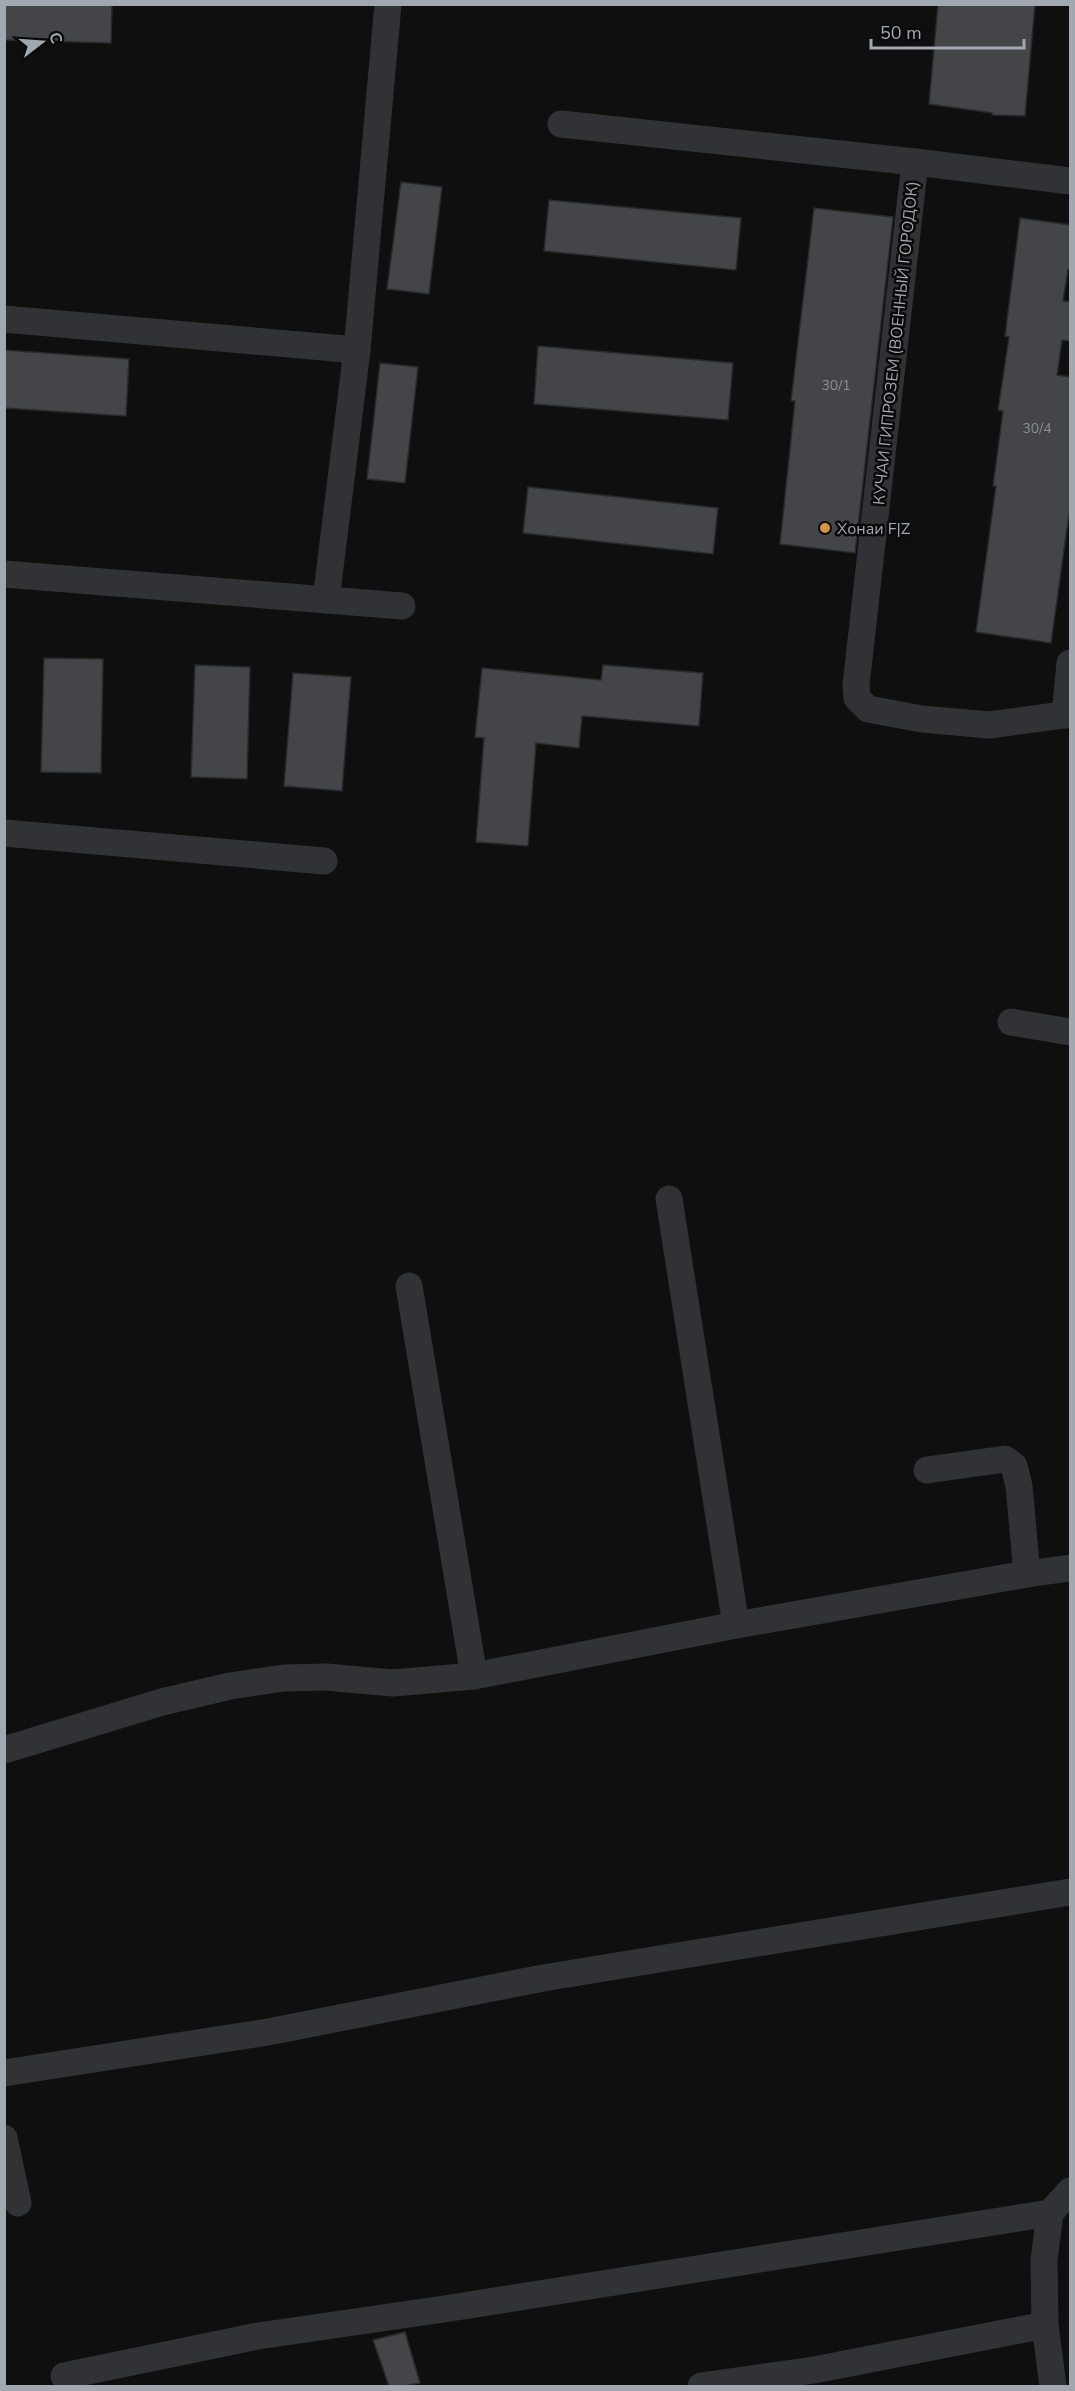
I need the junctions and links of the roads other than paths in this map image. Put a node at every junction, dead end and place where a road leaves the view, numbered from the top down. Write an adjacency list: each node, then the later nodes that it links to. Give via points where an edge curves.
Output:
1 (388, 4): 6 (street)
2 (561, 124): 3 (street, КУЧАИ ГИПРОЗЕМ (ВОЕННЫЙ ГОРОДОК))
3 (915, 162): 4 (street, КУЧАИ ГИПРОЗЕМ (ВОЕННЫЙ ГОРОДОК)); 11 (street, КУЧАИ ГИПРОЗЕМ (ВОЕННЫЙ ГОРОДОК), via 857,698 868,709 989,725)
4 (1071, 182)
5 (4, 319): 6 (street)
6 (357, 350): 8 (street)
7 (4, 574): 8 (street)
8 (326, 600): 9 (street)
9 (402, 606)
10 (1071, 663): 11 (street)
11 (1068, 714)
12 (4, 833): 13 (street)
13 (324, 861)
14 (1011, 1022): 15 (street)
15 (1071, 1032)
16 (669, 1199): 21 (street)
17 (409, 1286): 22 (street)
18 (927, 1470): 20 (street, via 1005,1459 1014,1466)
19 (1071, 1568): 20 (street)
20 (1027, 1574): 21 (street)
21 (736, 1624): 22 (street)
22 (474, 1676): 23 (street, via 393,1683 285,1678 230,1686 162,1702)
23 (4, 1750)
24 (1071, 1892): 25 (street, via 543,1978 268,2032)
25 (4, 2073)
26 (4, 2138): 28 (street)
27 (1071, 2191): 29 (street)
28 (18, 2203)
29 (1050, 2213): 30 (street, via 1044,2260); 31 (street, via 258,2336)
30 (1045, 2325): 32 (street, via 814,2370); 33 (street)
31 (64, 2376)
32 (701, 2386)
33 (1053, 2386)

